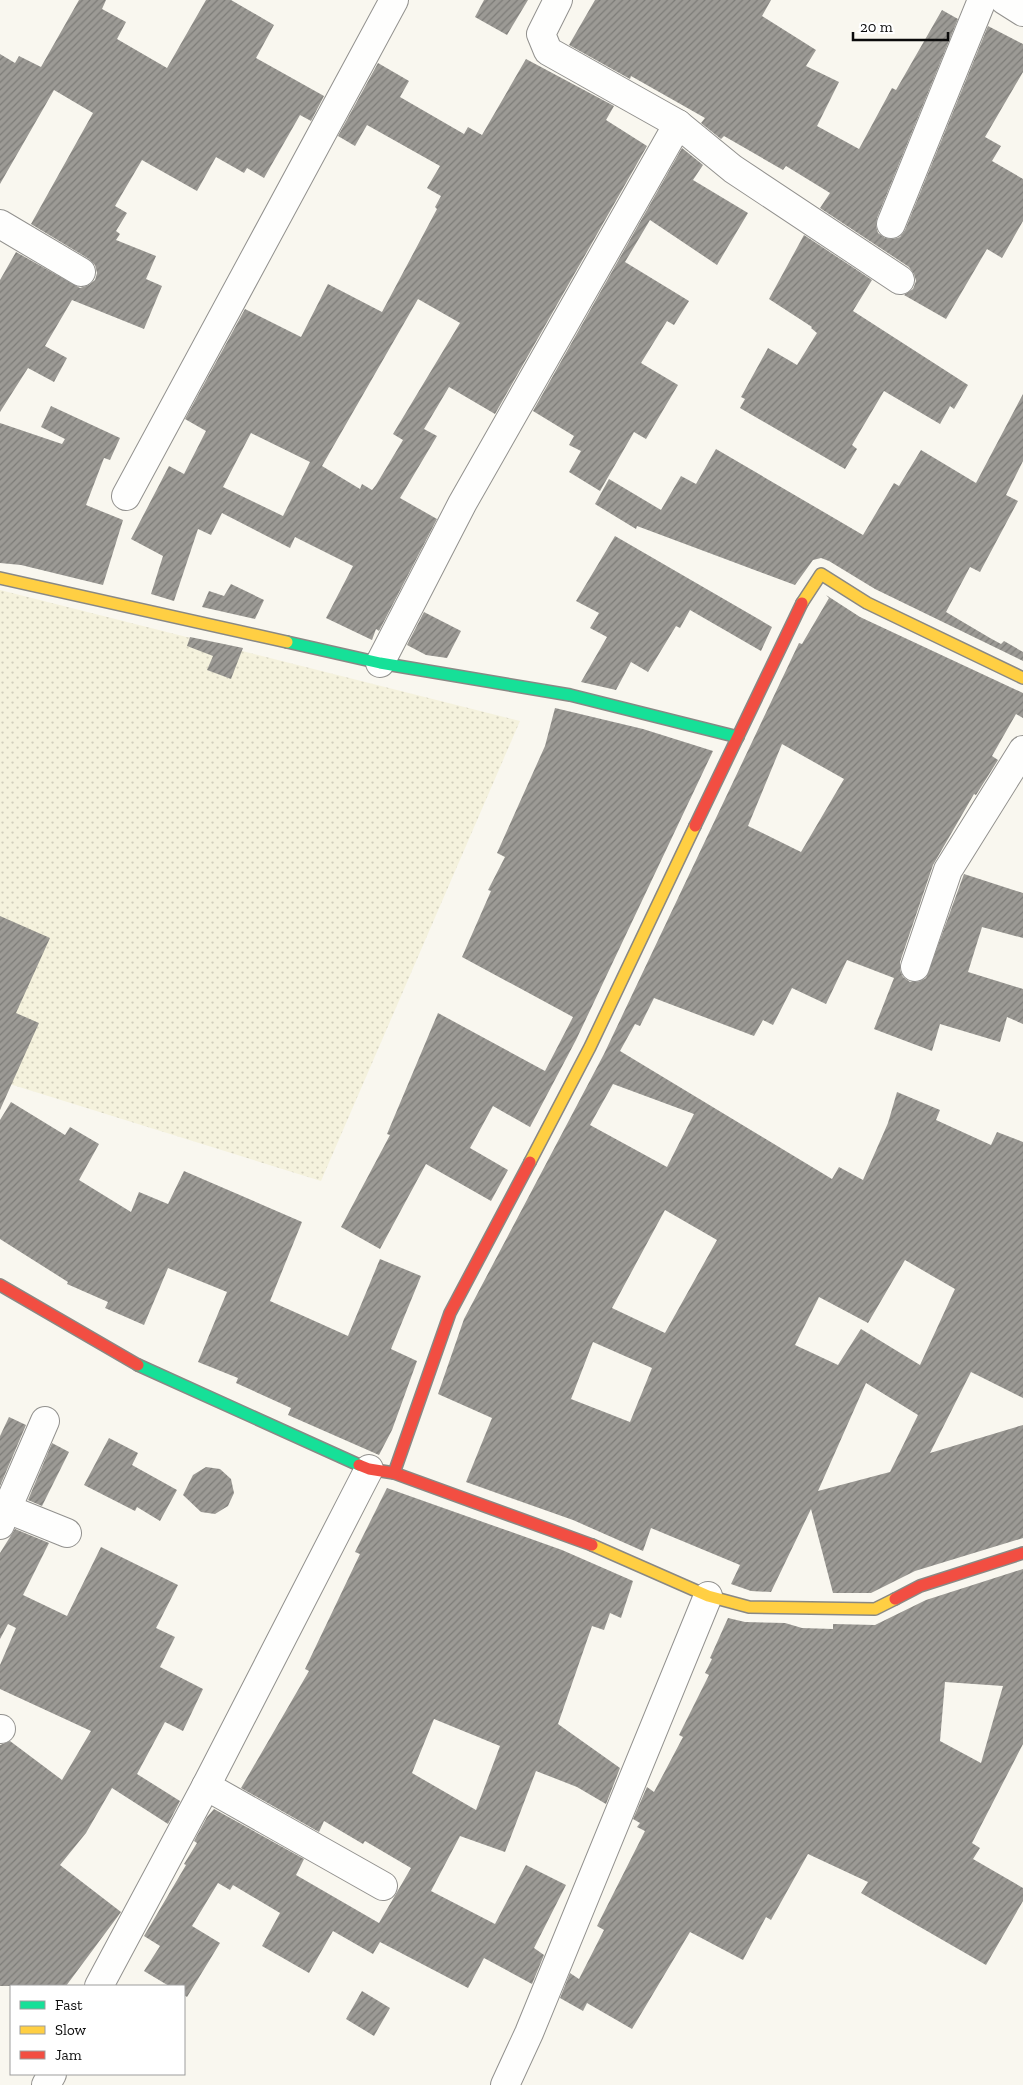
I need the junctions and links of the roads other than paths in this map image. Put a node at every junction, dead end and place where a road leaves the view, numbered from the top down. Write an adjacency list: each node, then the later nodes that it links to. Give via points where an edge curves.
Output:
1 (394, 0): 11 (street)
2 (558, 0): 6 (street, via 541,34 548,51)
3 (982, 0): 8 (street)
4 (1004, 0): 5 (street)
5 (1023, 12)
6 (678, 124): 10 (street, via 733,169); 13 (street, via 462,504)
7 (0, 224): 9 (street)
8 (891, 224)
9 (81, 272)
10 (900, 280)
11 (126, 496)
12 (0, 578): 13 (street)
13 (380, 663): 15 (street, via 570,694)
14 (1023, 678): 15 (street, via 867,603 821,574 797,611)
15 (738, 737): 20 (street, via 590,1047 450,1313)
16 (1023, 750): 17 (street, via 948,870)
17 (915, 967)
18 (0, 1285): 20 (street, via 124,1359)
19 (45, 1421): 21 (street)
20 (382, 1471): 24 (street, via 568,1535); 25 (street)
21 (3, 1514): 22 (street)
22 (67, 1533)
23 (1023, 1553): 24 (street, via 920,1586 875,1609 749,1607)
24 (708, 1596): 28 (street, via 533,2024)
25 (206, 1786): 26 (street); 27 (street)
26 (384, 1886)
27 (100, 1985)
28 (504, 2085)

